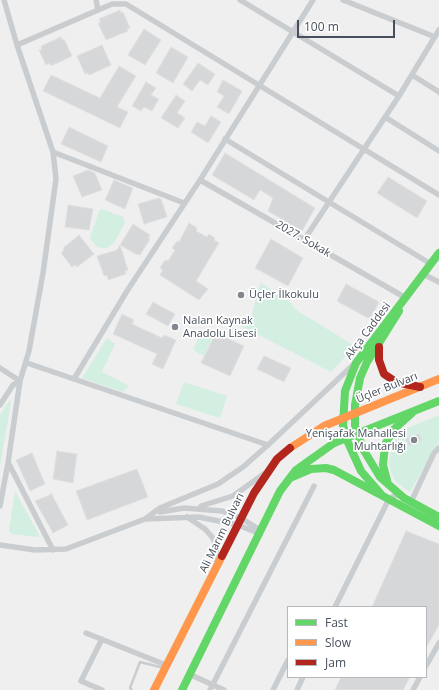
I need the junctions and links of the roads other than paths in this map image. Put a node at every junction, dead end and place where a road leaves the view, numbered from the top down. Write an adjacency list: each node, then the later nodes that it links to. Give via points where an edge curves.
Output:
1 (4, 0): 11 (street)
2 (96, 0): 7 (street)
3 (240, 0): 9 (street)
4 (313, 0): 9 (street)
5 (343, 0): 10 (street)
6 (123, 2): 7 (street); 13 (street)
7 (98, 10): 11 (street)
8 (439, 30): 10 (street)
9 (292, 32): 13 (street); 15 (street)
10 (435, 37): 12 (street)
11 (17, 45): 20 (street)
12 (412, 75): 14 (street); 15 (street)
13 (259, 84): 17 (street); 18 (street)
14 (439, 92)
15 (399, 96): 16 (street)
16 (385, 117): 18 (street); 19 (street)
17 (225, 139): 21 (street); 24 (street)
18 (365, 148): 22 (street); 24 (street)
19 (439, 151)
20 (53, 152): 23 (street); 32 (street, via 56,179)
21 (200, 180): 23 (street); 25 (street, 2027. Sokak)
22 (439, 195)
23 (184, 203): 35 (street)
24 (328, 203): 25 (street); 27 (street)
25 (304, 240): 30 (street, 2027. Sokak)
26 (439, 253): 27 (street, Akça Caddesi)
27 (431, 264): 28 (street, Akça Caddesi)
28 (423, 274): 29 (street); 30 (street, Akça Caddesi)
29 (439, 282)
30 (406, 298): 31 (street); 33 (street, Akça Caddesi)
31 (379, 346): 38 (street, via 378,360 384,374 396,382); 41 (street, via 367,362 360,378)
32 (27, 363): 35 (street); 37 (street)
33 (356, 363): 43 (street, Akça Caddesi, via 345,391); 46 (street)
34 (0, 368): 37 (street)
35 (74, 379): 46 (street)
36 (439, 379): 38 (street, Üçler Bulvarı)
37 (20, 381): 40 (street, via 13,386); 48 (street)
38 (420, 387): 41 (street, Üçler Bulvarı)
39 (439, 401): 42 (street)
40 (0, 405)
41 (355, 412): 43 (street, Üçler Bulvarı); 44 (street)
42 (412, 412): 44 (street); 52 (street, via 393,430 383,452 384,472)
43 (344, 417): 45 (street, Akça Caddesi); 49 (street, Ali Marım Bulvarı, via 300,439 276,459)
44 (357, 434): 45 (street); 52 (street, via 368,460 380,477)
45 (346, 438): 50 (street, via 318,453); 53 (street, Akça Caddesi, via 362,471)
46 (268, 445): 58 (street, via 218,484 160,508)
47 (439, 448): 55 (street, via 434,453)
48 (8, 463): 56 (street); 66 (street)
49 (269, 470): 57 (street, via 233,496); 62 (street, Ali Marım Bulvarı, via 254,492)
50 (287, 480): 53 (street, via 311,469 326,468 342,473); 64 (street)
51 (314, 486): 78 (street)
52 (395, 491): 54 (street); 55 (street)
53 (381, 494): 54 (street)
54 (389, 499): 63 (street); 68 (street)
55 (410, 502): 60 (street)
56 (0, 506)
57 (193, 508): 58 (street, via 171,509); 62 (street, via 222,511)
58 (152, 515): 61 (street)
59 (187, 517): 61 (street); 62 (street); 67 (street, via 213,538)
60 (439, 517)
61 (145, 519): 66 (street, via 66,549)
62 (240, 521): 64 (street); 67 (street, Ali Marım Bulvarı)
63 (439, 526)
64 (259, 532): 75 (street)
65 (0, 545): 66 (street)
66 (53, 550)
67 (217, 567): 74 (street, Ali Marım Bulvarı)
68 (336, 606)
69 (86, 633): 70 (street)
70 (102, 639): 74 (street); 79 (street, via 81,681)
71 (439, 643): 73 (street)
72 (287, 662): 84 (street)
73 (427, 664)
74 (165, 666): 80 (lane, via 140,662 130,688); 81 (street, Ali Marım Bulvarı)
75 (190, 674): 78 (street); 82 (street)
76 (303, 678): 85 (street)
77 (419, 678): 86 (street)
78 (211, 687): 83 (street)
79 (102, 690)
80 (132, 690)
81 (154, 690)
82 (182, 690)
83 (224, 690)
84 (273, 690)
85 (297, 690)
86 (413, 690)

